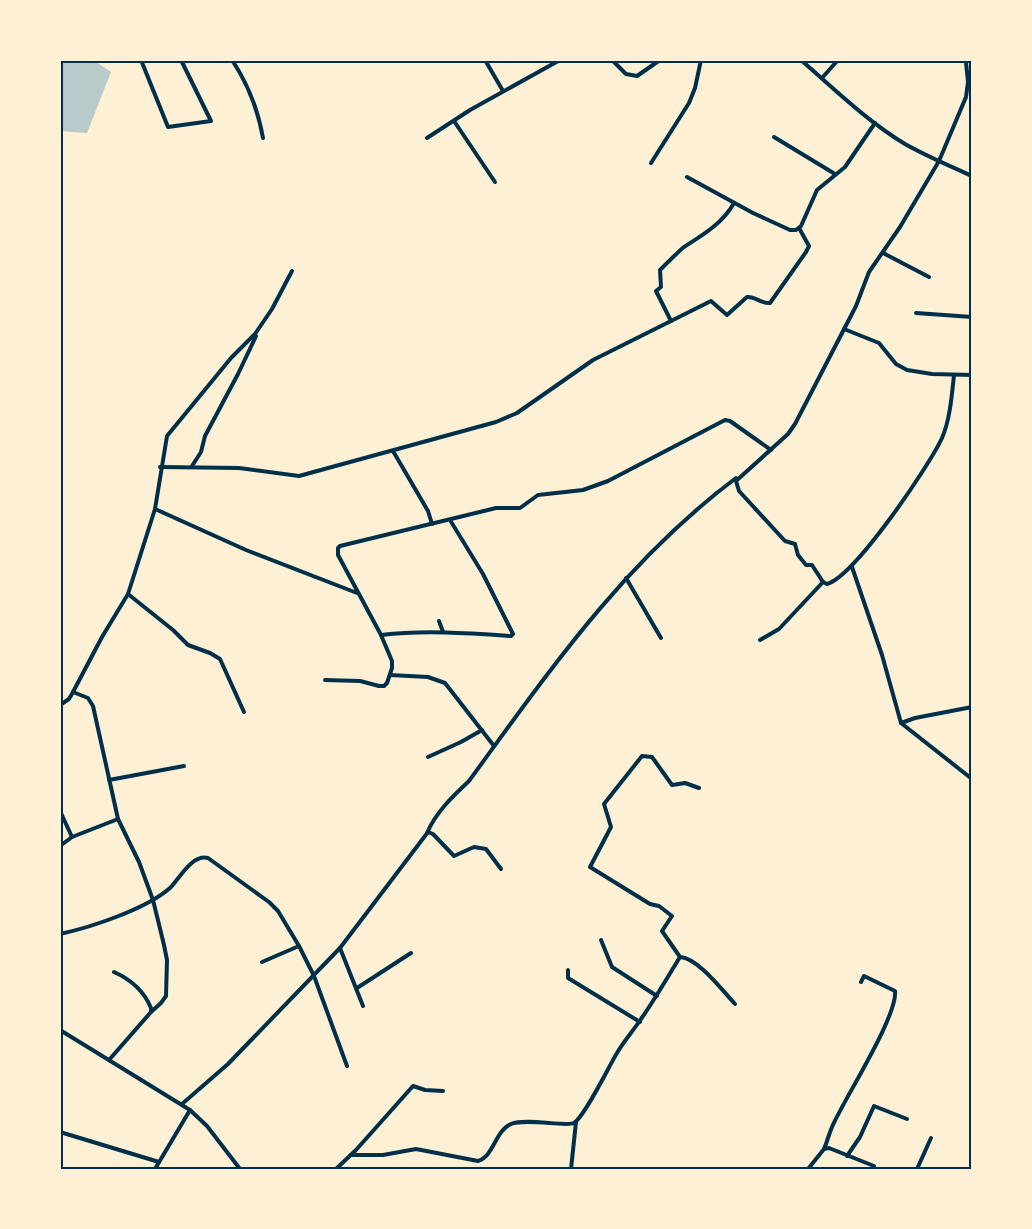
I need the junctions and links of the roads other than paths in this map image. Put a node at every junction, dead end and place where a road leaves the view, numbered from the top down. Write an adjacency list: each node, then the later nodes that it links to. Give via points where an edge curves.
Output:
1 (141, 60): 2 (street, via 168,127 212,121)
2 (181, 60)
3 (232, 60): 18 (street, via 258,112)
4 (484, 60): 14 (street)
5 (560, 60): 14 (street)
6 (612, 60): 7 (street, via 626,74 637,76)
7 (660, 60)
8 (701, 60): 21 (street, via 689,103)
9 (801, 60): 13 (street)
10 (838, 60): 13 (street)
11 (965, 61): 12 (street); 20 (street, via 966,97)
12 (972, 62)
13 (822, 78): 16 (street)
14 (503, 91): 15 (street)
15 (454, 121): 19 (street); 25 (street)
16 (875, 123): 20 (street); 22 (street, via 845,167)
17 (774, 137): 22 (street)
18 (263, 138)
19 (427, 138)
20 (939, 161): 23 (street); 28 (street)
21 (651, 163)
22 (835, 174): 27 (street, via 817,190)
23 (972, 176)
24 (687, 177): 26 (street)
25 (495, 182)
26 (734, 203): 27 (street, via 790,230); 33 (street, via 704,235 684,247 660,270 661,287 656,291)
27 (799, 228): 33 (street, via 809,246 770,303 747,297 727,315 711,301)
28 (883, 253): 30 (street); 35 (street, via 869,272)
29 (292, 271): 34 (street)
30 (929, 277)
31 (916, 313): 32 (street)
32 (972, 317)
33 (671, 321): 39 (street, via 593,360 496,422)
34 (261, 324): 41 (street); 42 (street, via 175,424 167,436)
35 (844, 329): 36 (street, via 879,343 896,364 907,370); 38 (street, via 795,424)
36 (954, 375): 37 (street); 46 (street, via 938,446 917,481)
37 (972, 375)
38 (771, 450): 40 (street); 44 (street, via 725,420 590,488 538,495 520,508 496,508)
39 (393, 451): 41 (street, via 299,476); 45 (street)
40 (755, 464): 47 (street, via 716,493); 48 (street, via 736,481 739,491 785,541 795,544 798,555 806,565 812,565)
41 (192, 466): 42 (street)
42 (160, 467): 43 (street)
43 (155, 509): 49 (street); 50 (street)
44 (450, 520): 45 (street); 52 (street, via 513,634)
45 (432, 524): 49 (street, via 340,546 338,555)
46 (852, 567): 48 (street, via 833,583); 62 (street)
47 (626, 578): 54 (street); 64 (street, via 564,650)
48 (823, 582): 55 (street, via 779,629)
49 (357, 593): 53 (street)
50 (128, 594): 58 (street); 61 (street, via 188,645 220,659)
51 (439, 621): 52 (street)
52 (443, 632): 53 (street)
53 (381, 635): 56 (street, via 392,661)
54 (661, 638)
55 (760, 640)
56 (390, 675): 57 (street, via 387,683 379,686); 63 (street, via 428,677 445,683)
57 (326, 680)
58 (74, 692): 59 (street); 68 (street, via 88,698 93,706)
59 (60, 705)
60 (972, 707): 62 (street)
61 (244, 712)
62 (901, 723): 67 (street)
63 (482, 730): 64 (street); 65 (street)
64 (495, 746): 72 (street, via 432,821)
65 (428, 757)
66 (184, 766): 68 (street)
67 (972, 779)
68 (109, 780): 71 (street)
69 (699, 788): 82 (street, via 685,783 672,785 652,757 642,756 604,804 611,827 590,867 672,916 662,932)
70 (60, 811): 73 (street)
71 (118, 819): 73 (street); 76 (street)
72 (427, 833): 75 (street, via 433,834 454,856 474,847 486,849); 80 (street)
73 (72, 837): 74 (street)
74 (60, 846)
75 (501, 869)
76 (153, 900): 77 (street); 79 (street, via 191,864 205,857 269,902); 92 (street, via 167,960 166,996)
77 (60, 934)
78 (601, 940): 89 (street, via 612,967)
79 (299, 946): 83 (street); 86 (street)
80 (340, 948): 86 (street); 88 (street)
81 (411, 953): 88 (street)
82 (680, 957): 89 (street); 90 (street, via 686,957 715,980)
83 (262, 962)
84 (568, 970): 93 (street, via 568,978)
85 (114, 972): 92 (street, via 141,990)
86 (314, 976): 96 (street); 98 (street, via 228,1064)
87 (861, 982): 104 (street, via 864,976 895,991 896,999)
88 (357, 988): 91 (street)
89 (657, 996): 93 (street)
90 (735, 1004)
91 (363, 1006)
92 (151, 1012): 95 (street)
93 (640, 1022): 101 (street)
94 (60, 1030): 95 (street)
95 (109, 1060): 98 (street)
96 (346, 1066)
97 (443, 1091): 105 (street, via 413,1086)
98 (182, 1104): 99 (street)
99 (190, 1110): 107 (street); 110 (street)
100 (907, 1119): 106 (street, via 874,1106)
101 (576, 1122): 105 (street, via 511,1124 478,1161 416,1149); 112 (street)
102 (60, 1132): 107 (street)
103 (931, 1138): 114 (street)
104 (824, 1149): 106 (street); 113 (street)
105 (351, 1155): 111 (street)
106 (847, 1156): 108 (street)
107 (159, 1162): 109 (street)
108 (874, 1166)
109 (154, 1169)
110 (240, 1169)
111 (338, 1169)
112 (571, 1169)
113 (808, 1169)
114 (917, 1169)

